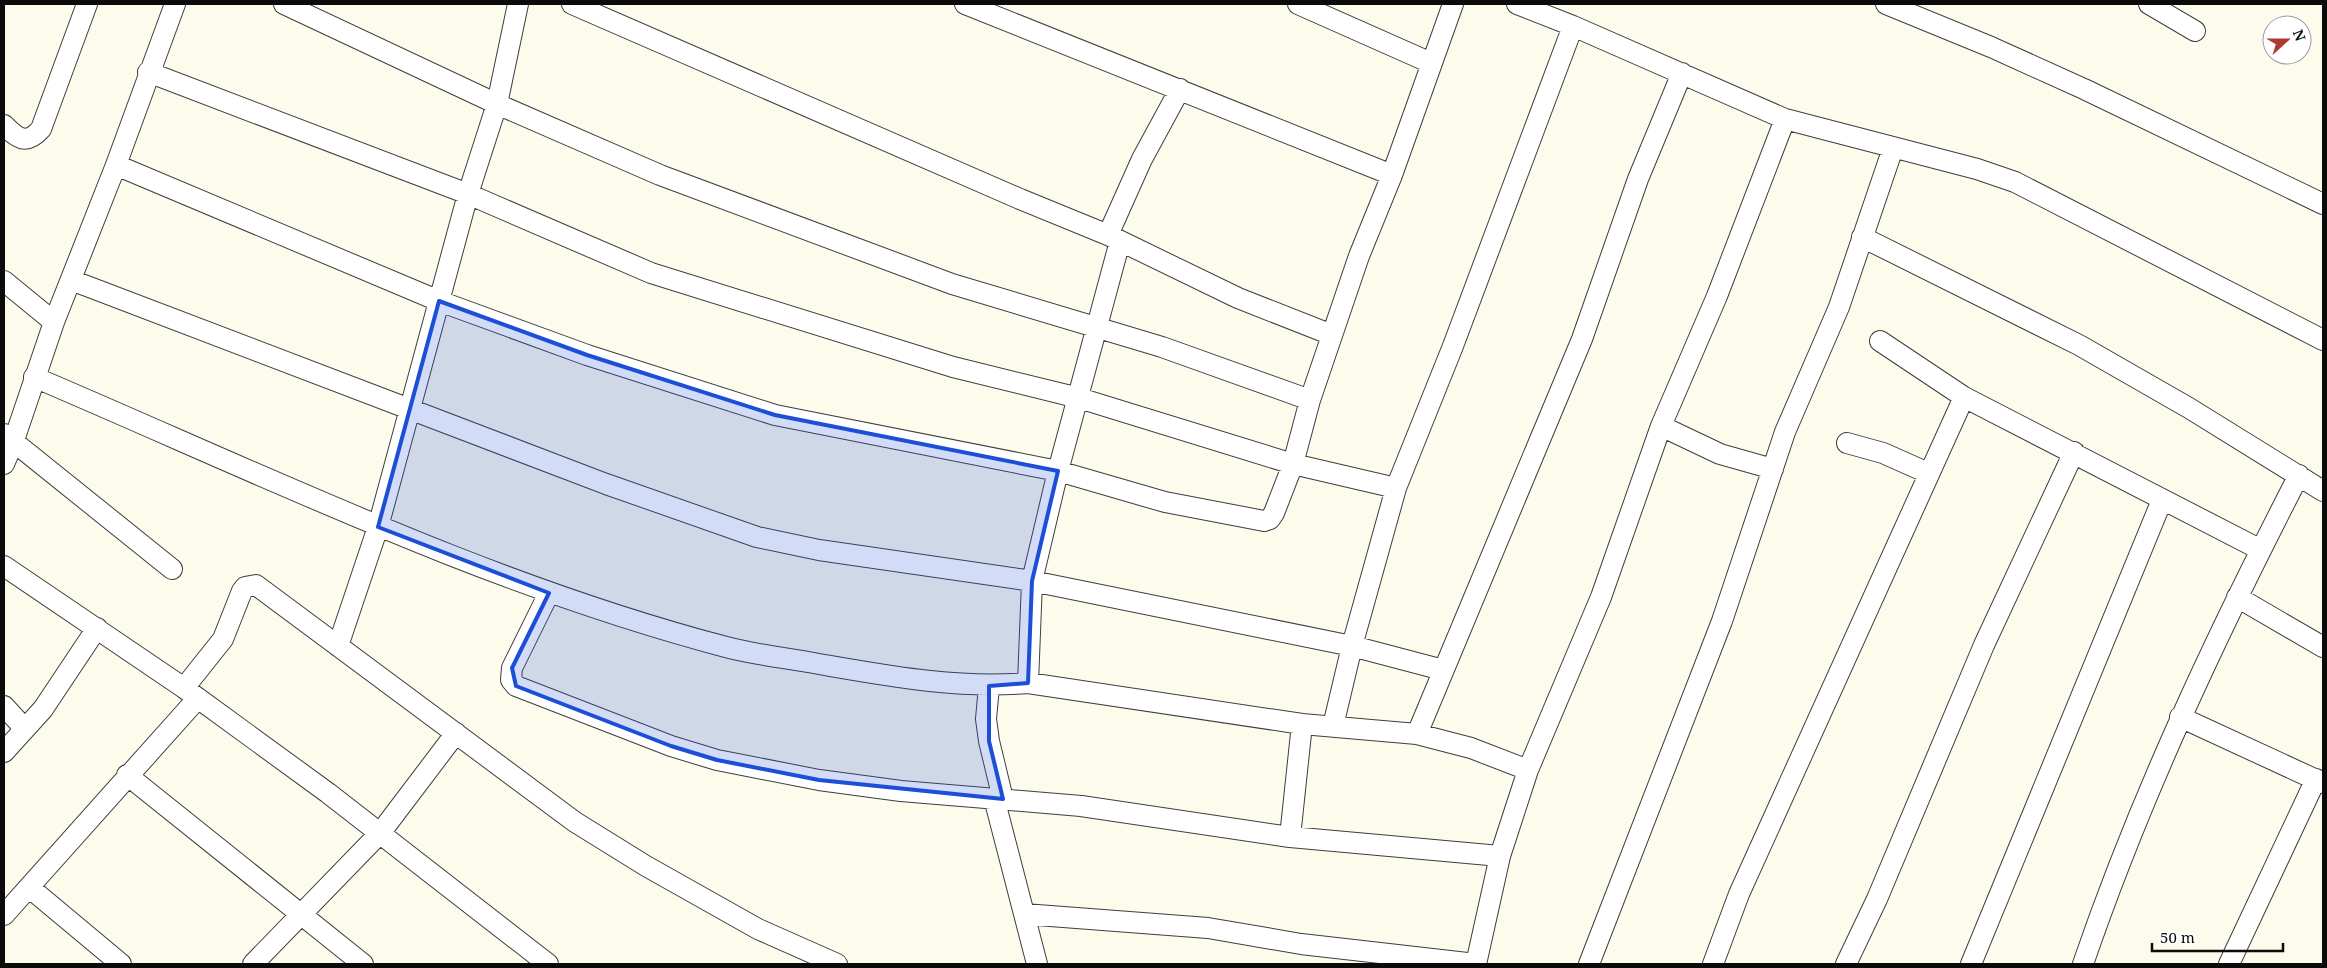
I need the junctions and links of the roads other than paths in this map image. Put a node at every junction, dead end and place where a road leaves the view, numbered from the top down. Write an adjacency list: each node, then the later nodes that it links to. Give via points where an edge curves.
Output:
1 (87, 4): 20 (street, via 41,129 36,136 25,139)
2 (175, 4): 15 (street)
3 (284, 4): 18 (street)
4 (518, 4): 18 (street)
5 (572, 4): 27 (street)
6 (965, 4): 17 (street)
7 (1298, 4): 14 (street)
8 (1453, 4): 14 (street)
9 (1517, 4): 12 (street)
10 (2150, 4): 13 (street)
11 (1899, 6): 25 (street)
12 (1573, 26): 16 (street); 51 (street)
13 (2195, 31)
14 (1432, 63): 23 (street)
15 (148, 72): 22 (street); 24 (street)
16 (1682, 73): 19 (street); 65 (street, via 1638,179 1582,339)
17 (1180, 89): 23 (street); 27 (street, via 1142,159)
18 (497, 104): 24 (street); 32 (street, via 660,175 886,260 952,284)
19 (1786, 119): 21 (street); 41 (street, via 1717,296)
20 (4, 125)
21 (1893, 148): 26 (street); 34 (street, via 2015,182)
22 (116, 165): 28 (street); 30 (street)
23 (1392, 175): 33 (street)
24 (468, 194): 30 (street); 38 (street, via 651,273 953,367)
25 (2323, 204)
26 (1862, 237): 47 (street, via 1839,308 1785,432); 50 (street, via 2079,345)
27 (1114, 238): 32 (street); 33 (street, via 1238,298)
28 (72, 280): 31 (street); 40 (street)
29 (4, 281): 31 (street)
30 (439, 301): 40 (street); 48 (street, via 587,354 775,415)
31 (54, 322): 36 (street)
32 (1096, 326): 38 (street); 39 (street)
33 (1332, 335): 39 (street)
34 (2323, 340)
35 (1880, 341): 37 (street)
36 (34, 377): 42 (street); 54 (street)
37 (1964, 397): 44 (street); 49 (street)
38 (1078, 398): 46 (street); 48 (street)
39 (1310, 400): 46 (street)
40 (410, 410): 54 (street); 58 (street, via 757,538)
41 (1661, 426): 47 (street, via 1720,454); 77 (street, via 1601,597)
42 (8, 438): 45 (street); 57 (street)
43 (1847, 443): 49 (street, via 1883,453)
44 (2074, 452): 53 (street); 97 (street, via 1984,645 1877,900)
45 (4, 464)
46 (1293, 464): 48 (street, via 1274,513 1264,521 1165,502); 51 (street)
47 (1773, 469): 95 (street, via 1722,621)
48 (1058, 470): 58 (street)
49 (1928, 473): 96 (street, via 1739,894)
50 (2299, 475): 52 (street); 55 (street)
51 (1396, 488): 63 (street)
52 (2323, 492)
53 (2162, 500): 55 (street); 98 (street)
54 (378, 527): 59 (street); 62 (street)
55 (2261, 550): 60 (street)
56 (4, 566): 61 (street)
57 (172, 569)
58 (1032, 581): 63 (street); 66 (street)
59 (549, 593): 67 (street, via 728,647 912,680); 80 (street, via 512,668 512,680 516,686 671,746 717,760 819,780)
60 (2237, 597): 64 (street); 70 (street)
61 (97, 628): 68 (street); 73 (street, via 43,709)
62 (338, 646): 68 (street, via 256,585 250,586 242,591 223,639); 74 (street)
63 (1352, 646): 65 (street); 72 (street)
64 (2323, 647)
65 (1443, 670): 75 (street)
66 (1028, 683): 67 (street); 71 (street)
67 (988, 686): 80 (street, via 986,719)
68 (191, 693): 78 (street); 81 (street)
69 (4, 706): 73 (street)
70 (2180, 717): 79 (street); 99 (street, via 2108,892)
71 (1302, 724): 72 (street); 82 (street)
72 (1333, 726): 75 (street)
73 (25, 729): 76 (street)
74 (456, 733): 81 (street); 92 (street, via 575,822 638,861 758,929)
75 (1417, 734): 77 (street, via 1471,748)
76 (4, 752)
77 (1528, 770): 83 (street)
78 (127, 775): 84 (street); 85 (street)
79 (2319, 781): 100 (street)
80 (998, 799): 82 (street, via 1081,806); 86 (street)
81 (381, 832): 85 (street); 91 (street)
82 (1290, 837): 83 (street)
83 (1500, 856): 94 (street)
84 (30, 888): 87 (street); 88 (street)
85 (300, 914): 89 (street); 90 (street)
86 (1024, 914): 93 (street); 94 (street, via 1208,928 1302,944)
87 (4, 915)
88 (121, 964)
89 (253, 964)
90 (363, 964)
91 (548, 964)
92 (837, 964)
93 (1037, 964)
94 (1476, 964)
95 (1589, 964)
96 (1713, 964)
97 (1846, 964)
98 (1971, 964)
99 (2084, 964)
100 (2229, 964)

